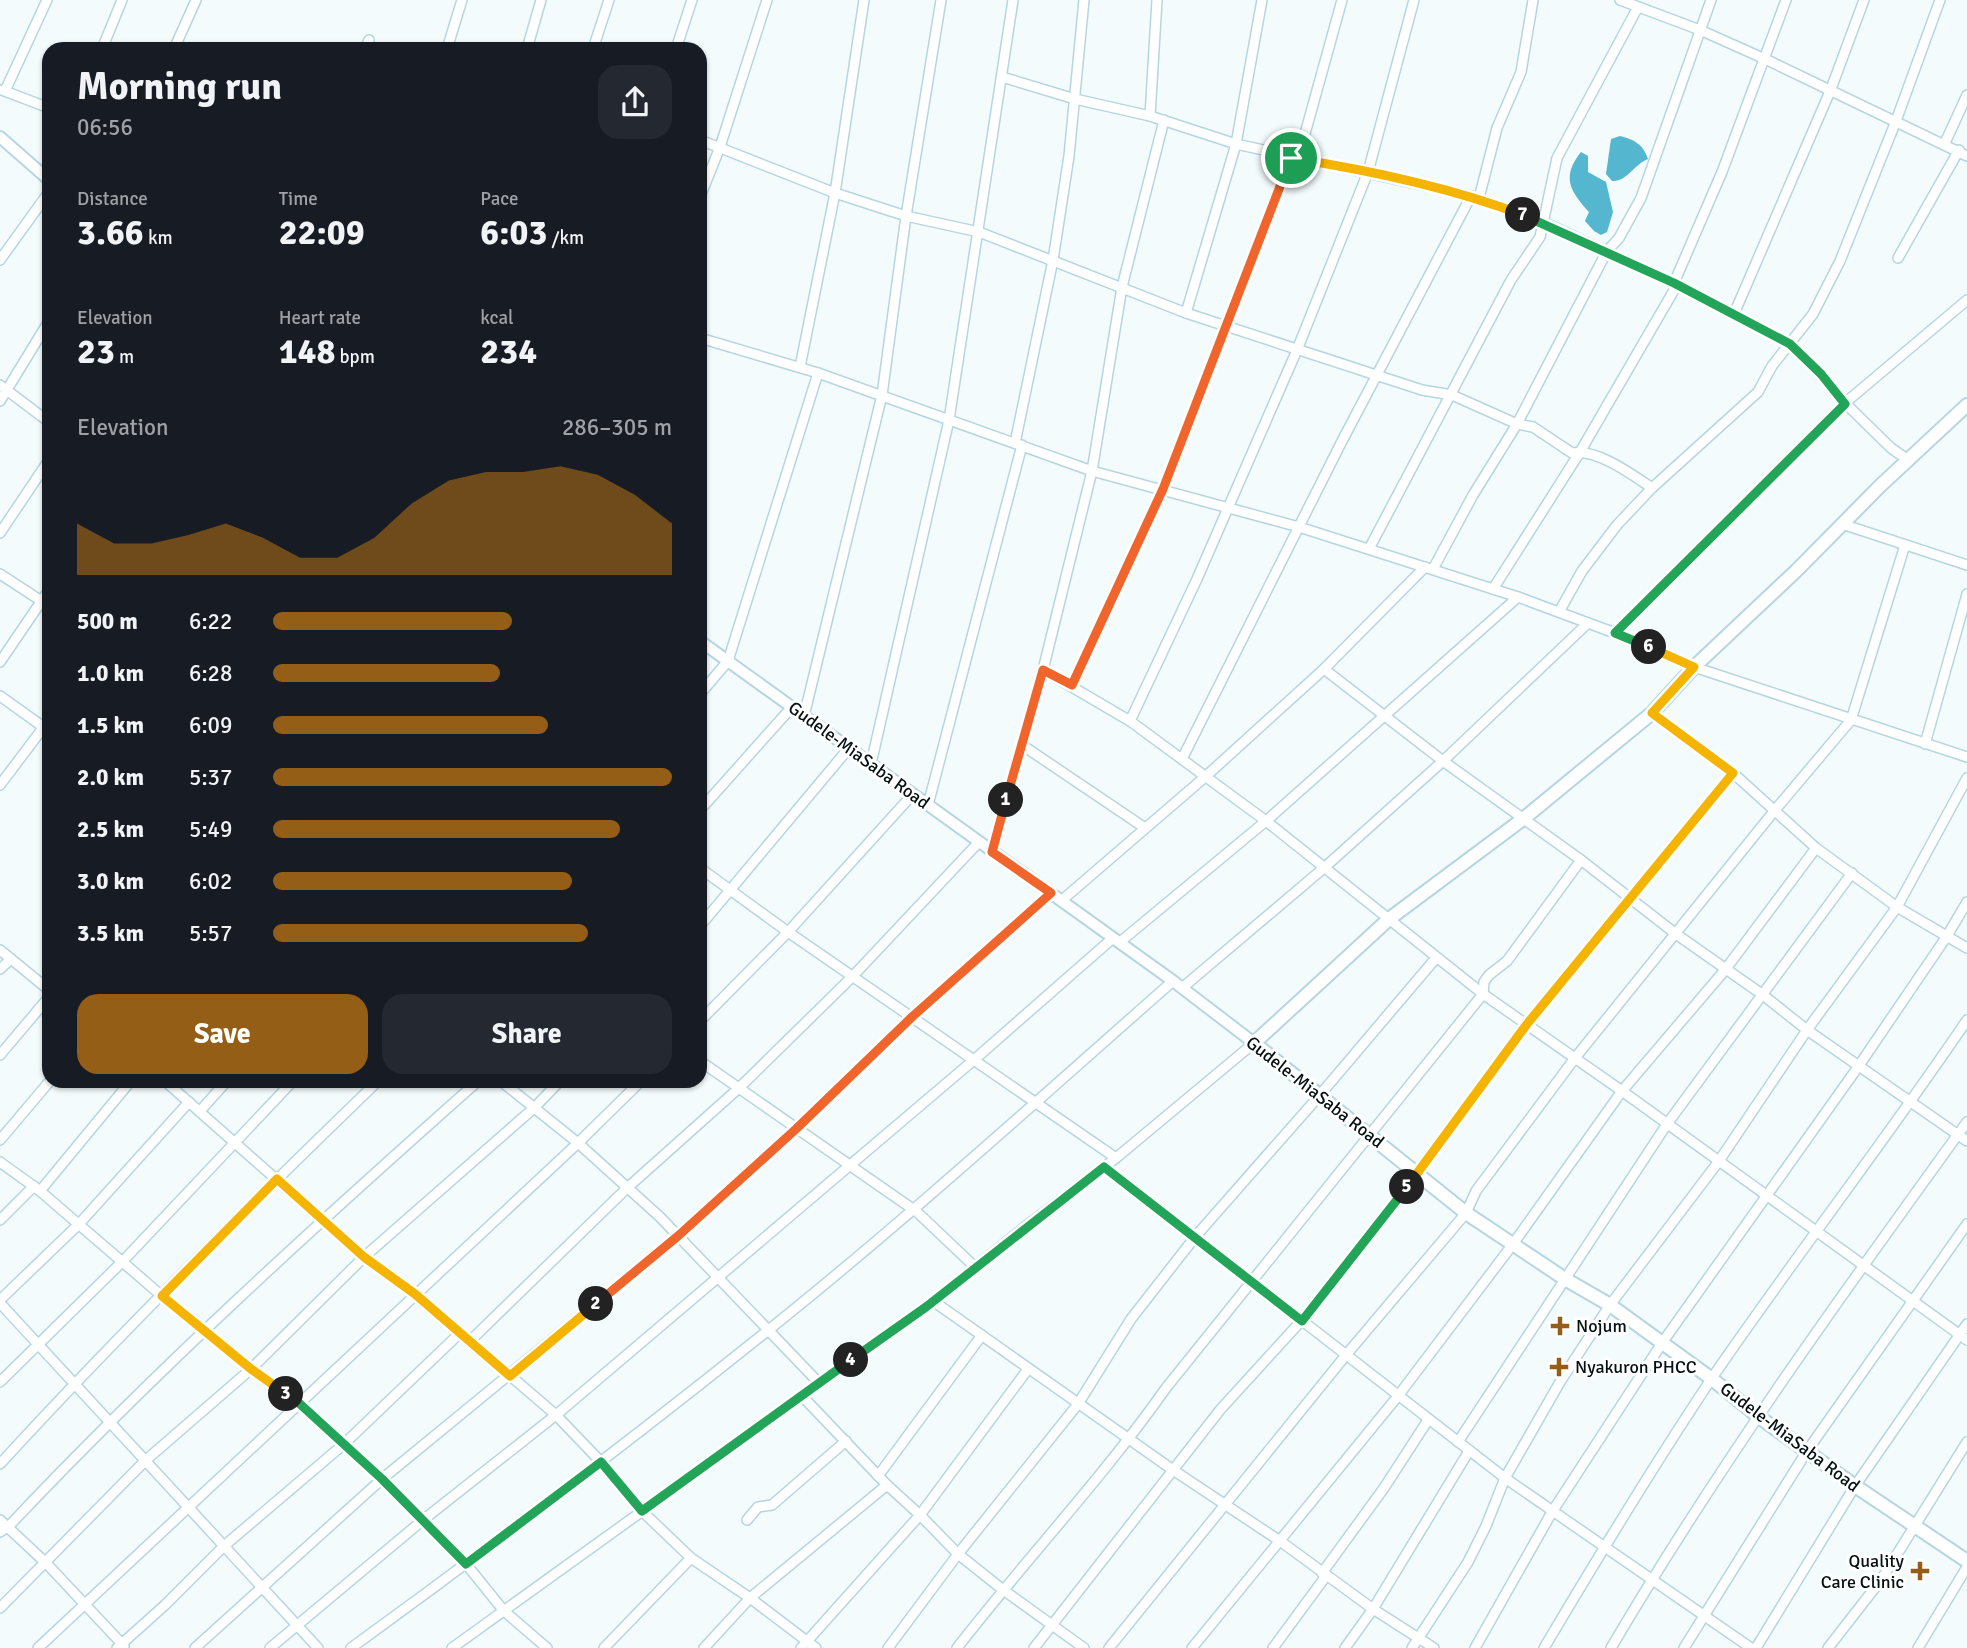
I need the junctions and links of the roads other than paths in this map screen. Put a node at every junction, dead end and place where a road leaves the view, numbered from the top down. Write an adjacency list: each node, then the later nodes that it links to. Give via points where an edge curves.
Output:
1 (47, 0): 34 (street)
2 (122, 0): 25 (street)
3 (196, 0): 26 (street)
4 (462, 0): 27 (street)
5 (541, 0): 28 (street)
6 (609, 0): 29 (street)
7 (692, 0): 30 (street)
8 (767, 0): 45 (street)
9 (864, 0): 51 (street)
10 (941, 0): 54 (street)
11 (1013, 0): 32 (street)
12 (1084, 0): 36 (street)
13 (1157, 0): 38 (street)
14 (1262, 0): 43 (street)
15 (1342, 0): 47 (street)
16 (1414, 0): 48 (street)
17 (1533, 0): 52 (street, via 1521,72 1497,128)
18 (1619, 0): 23 (street)
19 (1711, 0): 24 (street)
20 (1786, 0): 31 (street)
21 (1864, 0): 33 (street)
22 (1940, 0): 40 (street)
23 (1641, 5): 24 (street); 55 (street, via 1557,158)
24 (1700, 30): 31 (street); 57 (street, via 1641,198)
25 (105, 42)
26 (177, 42)
27 (449, 42)
28 (529, 42)
29 (595, 42)
30 (678, 42)
31 (1765, 59): 33 (street); 61 (street)
32 (1002, 77): 36 (street); 56 (street)
33 (1831, 89): 40 (street); 65 (street)
34 (3, 90): 37 (street)
35 (1967, 95): 44 (street)
36 (1075, 99): 38 (street); 60 (street)
37 (42, 105)
38 (1150, 116): 39 (street)
39 (1164, 120): 43 (street); 62 (street)
40 (1896, 121): 44 (street); 69 (street, via 1840,261 1813,314)
41 (0, 137): 49 (street)
42 (707, 142): 45 (street)
43 (1236, 144): 47 (street); 64 (street)
44 (1944, 145): 46 (street)
45 (720, 147): 50 (street); 51 (street)
46 (1963, 153): 58 (street)
47 (1294, 158): 48 (street); 66 (street)
48 (1368, 172): 52 (street); 70 (street)
49 (42, 174)
50 (707, 180)
51 (835, 193): 54 (street); 71 (street)
52 (1476, 197): 55 (street); 73 (street)
53 (42, 202): 59 (street)
54 (906, 216): 56 (street); 75 (street)
55 (1543, 222): 57 (street); 76 (street, via 1540,237 1511,281)
56 (979, 232): 60 (street); 81 (street)
57 (1607, 251): 61 (street); 82 (street)
58 (1898, 258)
59 (0, 260)
60 (1053, 260): 62 (street); 83 (street)
61 (1676, 284): 65 (street); 84 (street)
62 (1122, 288): 64 (street); 87 (street)
63 (1967, 300): 78 (street)
64 (1186, 313): 66 (street)
65 (1734, 314): 69 (street)
66 (1226, 326): 70 (street); 89 (street)
67 (42, 331): 74 (street)
68 (707, 340): 71 (street)
69 (1790, 344): 78 (street); 88 (street, via 1758,391)
70 (1297, 350): 73 (street); 90 (street)
71 (800, 367): 72 (street)
72 (818, 373): 75 (street); 108 (street)
73 (1379, 375): 76 (street); 92 (street)
74 (3, 388): 77 (street); 80 (street)
75 (882, 395): 81 (street); 119 (street)
76 (1452, 395): 82 (street); 95 (street)
77 (0, 401)
78 (1845, 404): 85 (street); 106 (street)
79 (1967, 405): 85 (main road)
80 (42, 417)
81 (949, 420): 83 (street); 130 (street)
82 (1517, 424): 84 (street, via 1533,427 1572,453); 97 (street)
83 (1019, 444): 87 (street); 137 (street)
84 (1580, 452): 88 (street, via 1618,465); 99 (street)
85 (1908, 460): 91 (main road)
86 (42, 470): 93 (street)
87 (1092, 471): 89 (street); 112 (street)
88 (1652, 488): 104 (street, via 1617,525)
89 (1163, 489): 90 (street); 113 (street)
90 (1229, 508): 92 (street); 120 (street)
91 (1842, 524): 94 (street); 110 (main road)
92 (1299, 527): 95 (street); 128 (street)
93 (0, 533)
94 (1905, 545): 96 (street); 121 (street)
95 (1369, 549): 97 (street)
96 (1967, 565)
97 (1429, 568): 99 (street); 111 (street)
98 (0, 574): 102 (street)
99 (1493, 589): 101 (street)
100 (1967, 594): 124 (street)
101 (1518, 597): 104 (street); 118 (street)
102 (42, 601)
103 (42, 607): 109 (street)
104 (1559, 612): 105 (street)
105 (1588, 623): 106 (street); 129 (street)
106 (1615, 633): 110 (street)
107 (707, 646): 108 (street, Gudele-MiaSaba Road)
108 (728, 661): 114 (street); 116 (street, Gudele-MiaSaba Road)
109 (0, 662)
110 (1694, 667): 117 (main road); 121 (street)
111 (1324, 669): 118 (street); 132 (street)
112 (1043, 670): 113 (street); 125 (street)
113 (1072, 685): 120 (street)
114 (707, 686)
115 (0, 696): 122 (street)
116 (792, 707): 119 (street, Gudele-MiaSaba Road); 136 (street)
117 (1652, 713): 131 (street); 139 (main road)
118 (1383, 715): 129 (street); 140 (street)
119 (804, 716): 126 (street, Gudele-MiaSaba Road)
120 (1130, 720): 128 (street)
121 (1851, 720): 124 (street); 138 (street)
122 (42, 723)
123 (42, 732): 134 (street)
124 (1925, 744): 127 (street)
125 (1022, 745): 141 (street); 144 (street)
126 (849, 748): 130 (street, Gudele-MiaSaba Road); 149 (street)
127 (1967, 757)
128 (1182, 759): 132 (street)
129 (1443, 761): 139 (street); 146 (street)
130 (871, 764): 135 (street, Gudele-MiaSaba Road)
131 (1733, 773): 138 (street); 151 (street)
132 (1205, 778): 140 (street); 141 (street)
133 (1967, 778): 154 (street)
134 (0, 785)
135 (913, 794): 137 (street, Gudele-MiaSaba Road); 157 (street)
136 (707, 802)
137 (928, 805): 142 (street, Gudele-MiaSaba Road)
138 (1775, 810): 143 (street); 158 (street)
139 (1522, 819): 145 (street); 156 (main road)
140 (1266, 821): 146 (street); 160 (street)
141 (1145, 828): 152 (street)
142 (979, 842): 144 (street, Gudele-MiaSaba Road); 167 (street)
143 (1816, 848): 148 (street); 166 (street)
144 (992, 852): 150 (street, Gudele-MiaSaba Road)
145 (1581, 860): 151 (street); 170 (street, via 1507,961 1489,975)
146 (1325, 867): 156 (street); 169 (street)
147 (707, 873): 149 (street)
148 (1852, 873): 154 (street); 171 (street)
149 (732, 890): 155 (street); 157 (street)
150 (1051, 893): 152 (street, Gudele-MiaSaba Road); 174 (street)
151 (1632, 899): 158 (street); 176 (street)
152 (1061, 901): 160 (street, Gudele-MiaSaba Road)
153 (1967, 902): 159 (street)
154 (1897, 907): 159 (street); 177 (street)
155 (707, 918)
156 (1390, 919): 163 (street); 178 (main road)
157 (788, 932): 167 (street); 173 (street)
158 (1676, 934): 166 (street); 180 (street)
159 (1947, 936): 161 (street); 183 (street)
160 (1117, 940): 169 (street, Gudele-MiaSaba Road); 181 (street)
161 (1967, 948)
162 (0, 950): 164 (street)
163 (1436, 958): 170 (street); 196 (street)
164 (11, 959): 165 (street); 168 (street)
165 (0, 969)
166 (1726, 970): 171 (street); 195 (street)
167 (853, 976): 174 (street); 194 (street)
168 (42, 984)
169 (1177, 984): 178 (street, Gudele-MiaSaba Road); 198 (street)
170 (1483, 994): 176 (street); 206 (street)
171 (1763, 995): 177 (street); 203 (street)
172 (42, 1004): 179 (street)
173 (707, 1014)
174 (913, 1016): 181 (street); 204 (street)
175 (1967, 1020): 199 (street)
176 (1527, 1024): 180 (street); 216 (street)
177 (1807, 1030): 183 (street); 212 (street)
178 (1254, 1043): 196 (main road, Gudele-MiaSaba Road); 211 (street)
179 (0, 1055)
180 (1575, 1058): 195 (street); 222 (street, via 1476,1191)
181 (975, 1059): 198 (street); 214 (street)
182 (707, 1066): 194 (street)
183 (1858, 1067): 199 (street); 220 (street)
184 (44, 1088): 207 (street)
185 (125, 1088): 218 (street)
186 (173, 1088): 197 (street)
187 (221, 1088): 201 (street)
188 (286, 1088): 209 (street)
189 (371, 1088): 217 (street)
190 (470, 1088): 223 (street)
191 (509, 1088): 200 (street)
192 (553, 1088): 200 (street)
193 (634, 1088): 210 (street)
194 (739, 1088): 204 (street); 219 (street)
195 (1622, 1091): 203 (street); 230 (street)
196 (1319, 1096): 206 (main road, Gudele-MiaSaba Road); 229 (street)
197 (189, 1102): 201 (street); 225 (street)
198 (1036, 1102): 211 (street); 221 (street)
199 (1910, 1103): 205 (street); 227 (street)
200 (534, 1108): 210 (street); 231 (street)
201 (200, 1111): 209 (street)
202 (1967, 1122): 205 (street)
203 (1667, 1124): 212 (street); 236 (street)
204 (796, 1129): 214 (street); 228 (street)
205 (1958, 1135): 208 (street); 233 (street)
206 (1370, 1136): 216 (main road, Gudele-MiaSaba Road); 237 (street)
207 (0, 1140)
208 (1967, 1141)
209 (234, 1142): 217 (street); 232 (street)
210 (578, 1143): 219 (street); 238 (street)
211 (1116, 1158): 215 (street)
212 (1719, 1161): 220 (street); 243 (street)
213 (0, 1162): 218 (street)
214 (850, 1166): 221 (street); 235 (street)
215 (1104, 1167): 229 (street); 234 (street)
216 (1418, 1173): 222 (main road, Gudele-MiaSaba Road); 244 (street)
217 (277, 1179): 223 (street); 239 (street)
218 (37, 1189): 224 (street); 225 (street)
219 (626, 1189): 228 (street); 251 (street)
220 (1768, 1196): 227 (street); 252 (street)
221 (913, 1210): 234 (street); 246 (street)
222 (1466, 1213): 230 (main road, Gudele-MiaSaba Road); 254 (street)
223 (322, 1219): 231 (street); 247 (street)
224 (0, 1220)
225 (79, 1224): 232 (street); 240 (street)
226 (1967, 1224): 242 (street)
227 (1816, 1231): 233 (street); 258 (street)
228 (678, 1236): 235 (street); 257 (street)
229 (1195, 1237): 237 (street); 265 (street, via 1131,1319)
230 (1513, 1244): 236 (main road, Gudele-MiaSaba Road); 263 (street)
231 (364, 1257): 238 (street); 255 (street)
232 (123, 1261): 239 (street); 253 (street)
233 (1864, 1265): 242 (street); 267 (street)
234 (976, 1268): 241 (street)
235 (717, 1277): 246 (street); 266 (street)
236 (1565, 1279): 243 (main road, Gudele-MiaSaba Road); 272 (street)
237 (1251, 1281): 244 (street); 270 (street)
238 (415, 1294): 248 (street); 264 (street)
239 (162, 1296): 247 (street); 260 (street)
240 (0, 1301): 253 (street)
241 (933, 1301): 249 (street); 261 (street)
242 (1914, 1301): 250 (street); 276 (street)
243 (1610, 1305): 252 (main road, Gudele-MiaSaba Road); 282 (street)
244 (1302, 1321): 254 (street); 280 (street, via 1220,1410)
245 (1967, 1324): 250 (street)
246 (768, 1331): 261 (street); 278 (street)
247 (205, 1332): 255 (street); 269 (street)
248 (460, 1333): 251 (street); 274 (street)
249 (982, 1335): 256 (street); 281 (street)
250 (1964, 1337): 285 (street)
251 (470, 1341): 257 (street)
252 (1662, 1343): 258 (main road, Gudele-MiaSaba Road); 289 (street)
253 (37, 1344): 259 (street); 260 (street)
254 (1346, 1355): 263 (street); 286 (street)
255 (251, 1369): 264 (street); 277 (street)
256 (1028, 1369): 265 (street); 290 (street)
257 (510, 1376): 266 (street); 283 (street)
258 (1712, 1378): 267 (main road, Gudele-MiaSaba Road); 298 (street)
259 (0, 1382)
260 (74, 1383): 269 (street); 279 (street)
261 (819, 1383): 262 (street)
262 (803, 1396): 271 (street); 288 (street)
263 (1398, 1396): 268 (street); 296 (street)
264 (300, 1404): 274 (street); 287 (street)
265 (1078, 1404): 270 (street); 299 (street)
266 (556, 1415): 278 (street); 292 (street)
267 (1759, 1417): 276 (main road, Gudele-MiaSaba Road); 306 (street)
268 (1428, 1420): 272 (street); 305 (street)
269 (110, 1422): 277 (street); 295 (street)
270 (1130, 1439): 280 (street); 308 (street)
271 (846, 1441): 281 (street); 293 (street, via 772,1505 758,1507)
272 (1458, 1442): 275 (street)
273 (1967, 1442): 294 (street)
274 (344, 1444): 283 (street); 297 (street)
275 (1469, 1451): 282 (street); 312 (street)
276 (1807, 1451): 285 (main road, Gudele-MiaSaba Road); 314 (street)
277 (146, 1460): 287 (street); 302 (street)
278 (601, 1462): 288 (street); 303 (street)
279 (0, 1464)
280 (1173, 1470): 286 (street); 316 (street)
281 (878, 1476): 284 (street)
282 (1505, 1478): 289 (street); 317 (street, via 1468,1562)
283 (382, 1479): 292 (street); 307 (street)
284 (887, 1485): 290 (street); 309 (street)
285 (1856, 1486): 294 (main road, Gudele-MiaSaba Road); 344 (street)
286 (1226, 1504): 296 (street); 334 (street)
287 (188, 1507): 297 (street); 310 (street)
288 (642, 1511): 300 (street); 313 (street)
289 (1552, 1512): 298 (street); 340 (street)
290 (920, 1515): 299 (street); 318 (street)
291 (0, 1520): 295 (street)
292 (423, 1520): 303 (street); 315 (street)
293 (747, 1520)
294 (1915, 1527): 301 (main road, Gudele-MiaSaba Road); 345 (street)
295 (4, 1529): 302 (street)
296 (1280, 1541): 305 (street); 335 (street)
297 (225, 1546): 307 (street); 319 (street)
298 (1603, 1548): 306 (street); 341 (street)
299 (958, 1554): 308 (street); 330 (street)
300 (691, 1558): 309 (street); 327 (street)
301 (1967, 1561)
302 (46, 1563): 310 (street); 311 (street)
303 (466, 1564): 313 (street); 324 (street)
304 (1967, 1567): 346 (street)
305 (1324, 1575): 312 (street); 336 (street)
306 (1652, 1580): 314 (street); 342 (street)
307 (262, 1587): 315 (street); 321 (street)
308 (1002, 1589): 316 (street); 331 (street)
309 (750, 1598): 318 (street); 328 (street)
310 (85, 1604): 319 (street); 320 (street)
311 (0, 1608)
312 (1373, 1609): 317 (street); 337 (street)
313 (503, 1611): 325 (street); 326 (street)
314 (1705, 1615): 343 (street); 344 (street)
315 (296, 1624): 322 (street); 323 (street)
316 (1051, 1626): 332 (street); 333 (street)
317 (1419, 1637): 338 (street); 339 (street)
318 (804, 1644): 329 (street)
319 (121, 1647)
320 (38, 1648)
321 (195, 1648)
322 (270, 1648)
323 (318, 1648)
324 (351, 1648)
325 (452, 1648)
326 (547, 1648)
327 (604, 1648)
328 (704, 1648)
329 (816, 1648)
330 (888, 1648)
331 (957, 1648)
332 (1034, 1648)
333 (1084, 1648)
334 (1109, 1648)
335 (1192, 1648)
336 (1273, 1648)
337 (1345, 1648)
338 (1412, 1648)
339 (1434, 1648)
340 (1475, 1648)
341 (1544, 1648)
342 (1611, 1648)
343 (1684, 1648)
344 (1753, 1648)
345 (1828, 1648)
346 (1918, 1648)

